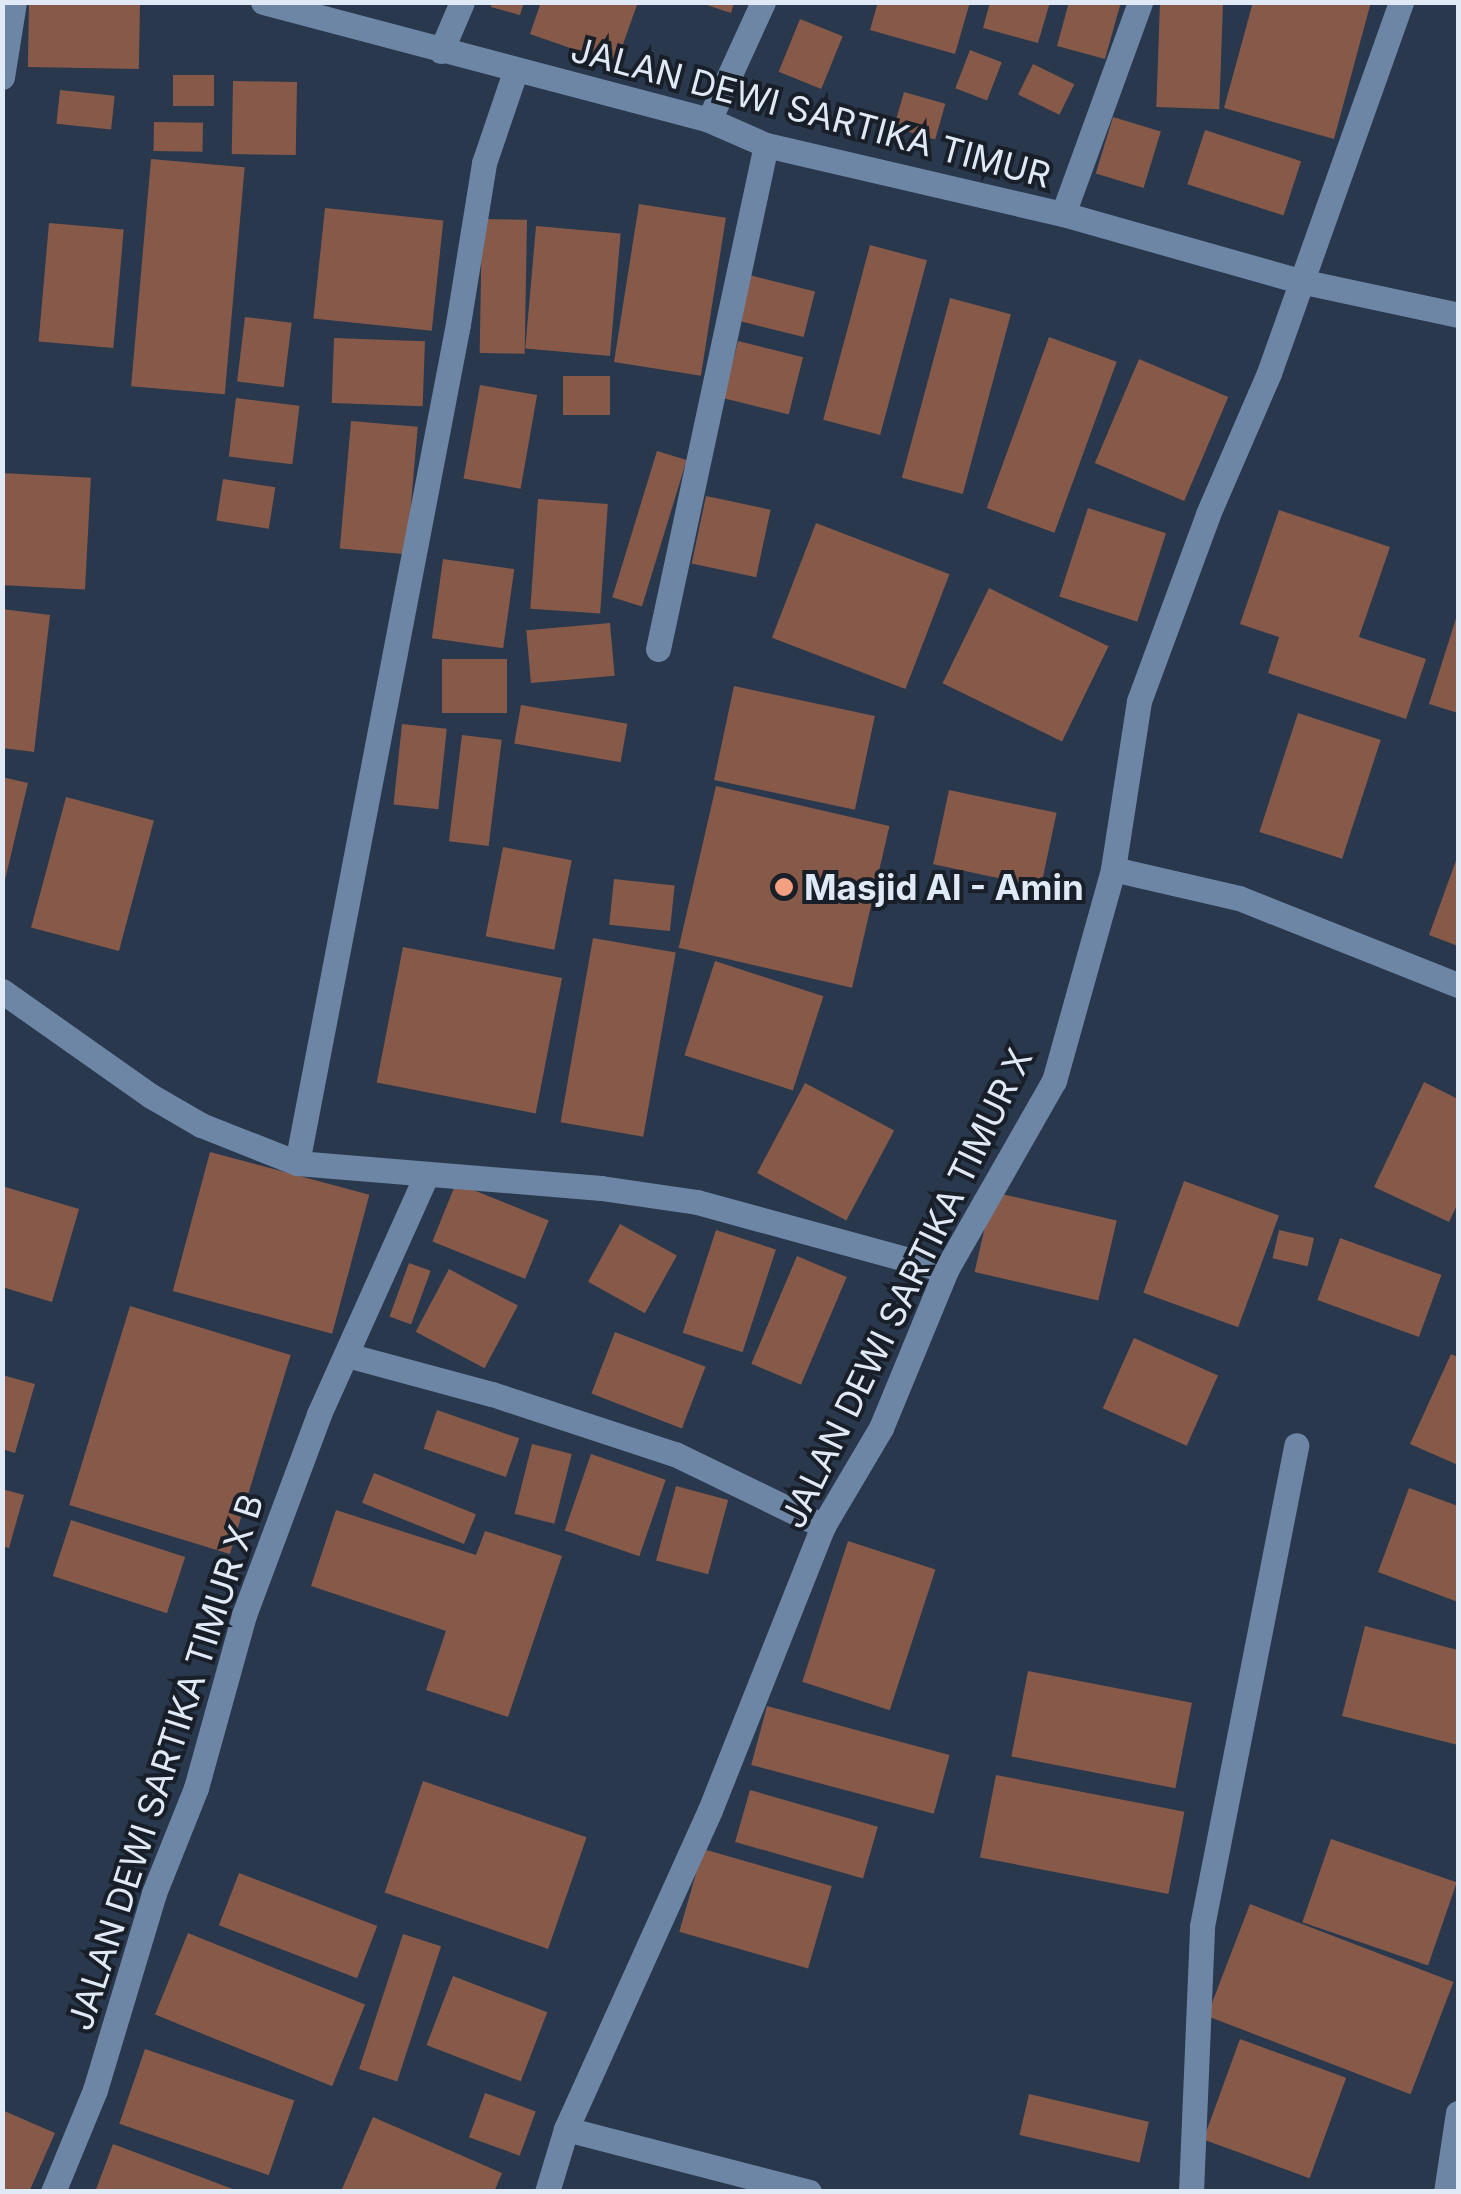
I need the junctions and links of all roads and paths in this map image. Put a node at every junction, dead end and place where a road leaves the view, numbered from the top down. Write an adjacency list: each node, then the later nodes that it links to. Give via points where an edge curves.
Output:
1 (14, 2): 9 (street)
2 (262, 2): 7 (street, JALAN DEWI SARTIKA TIMUR)
3 (462, 2): 7 (street)
4 (762, 2): 10 (street)
5 (1140, 2): 12 (street)
6 (1401, 2): 13 (street, JALAN DEWI SARTIKA TIMUR X)
7 (441, 51): 8 (street, JALAN DEWI SARTIKA TIMUR)
8 (515, 72): 10 (street, JALAN DEWI SARTIKA TIMUR); 19 (street, via 484,163)
9 (2, 77)
10 (709, 120): 11 (street, JALAN DEWI SARTIKA TIMUR)
11 (766, 145): 12 (street, JALAN DEWI SARTIKA TIMUR); 15 (street)
12 (1063, 214): 13 (street, JALAN DEWI SARTIKA TIMUR)
13 (1300, 281): 14 (street, JALAN DEWI SARTIKA TIMUR); 16 (street, JALAN DEWI SARTIKA TIMUR X, via 1139,700)
14 (1458, 315)
15 (658, 649)
16 (1113, 869): 17 (street, via 1239,898); 21 (street, JALAN DEWI SARTIKA TIMUR X, via 1054,1081)
17 (1458, 986)
18 (9, 994): 19 (street, via 184,1115)
19 (297, 1162): 20 (street)
20 (426, 1176): 21 (street, via 697,1202); 22 (street, JALAN DEWI SARTIKA TIMUR X B)
21 (946, 1270): 24 (street, JALAN DEWI SARTIKA TIMUR X, via 881,1428)
22 (347, 1355): 24 (street, via 675,1454); 27 (street, JALAN DEWI SARTIKA TIMUR X B, via 244,1615 196,1788 154,1893 95,2090)
23 (1296, 1446): 30 (street, via 1202,1926)
24 (824, 1526): 26 (street, JALAN DEWI SARTIKA TIMUR X, via 710,1810)
25 (1458, 2113): 31 (street)
26 (566, 2129): 28 (street, JALAN DEWI SARTIKA TIMUR X); 29 (street)
27 (53, 2192)
28 (547, 2192)
29 (809, 2192)
30 (1192, 2192)
31 (1446, 2192)

